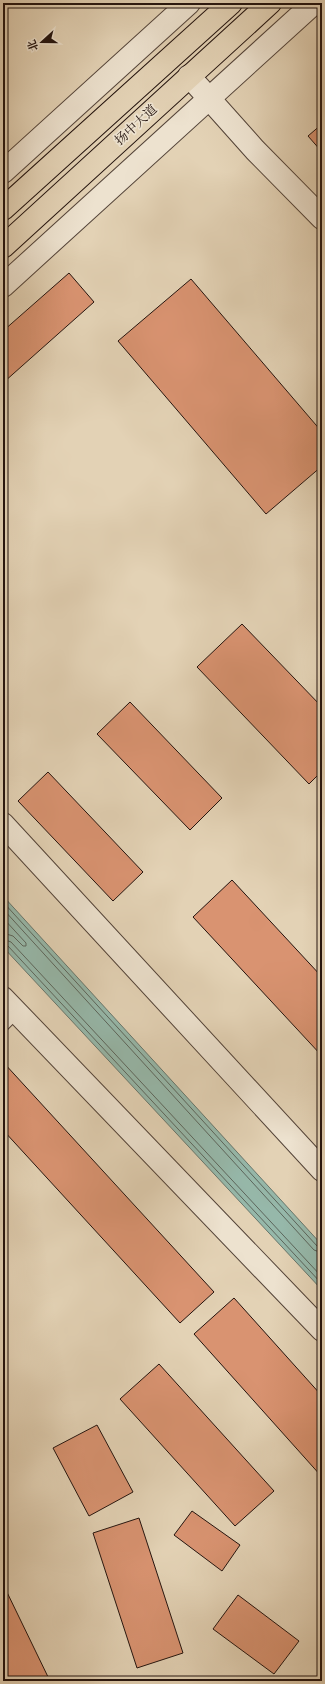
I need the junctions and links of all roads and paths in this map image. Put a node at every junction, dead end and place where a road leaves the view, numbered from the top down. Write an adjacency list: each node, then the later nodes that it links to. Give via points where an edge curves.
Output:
1 (189, 3): 7 (street)
2 (270, 3): 5 (main road, 扬中大道)
3 (314, 3): 6 (street)
4 (221, 6): 8 (main road, 扬中大道)
5 (189, 76): 6 (street); 10 (main road, 扬中大道)
6 (209, 98): 9 (street, via 255,150); 11 (street)
7 (3, 172)
8 (3, 210)
9 (322, 218)
10 (3, 247)
11 (3, 286)
12 (3, 824): 14 (street)
13 (7, 1012): 15 (street)
14 (322, 1170)
15 (322, 1330)

